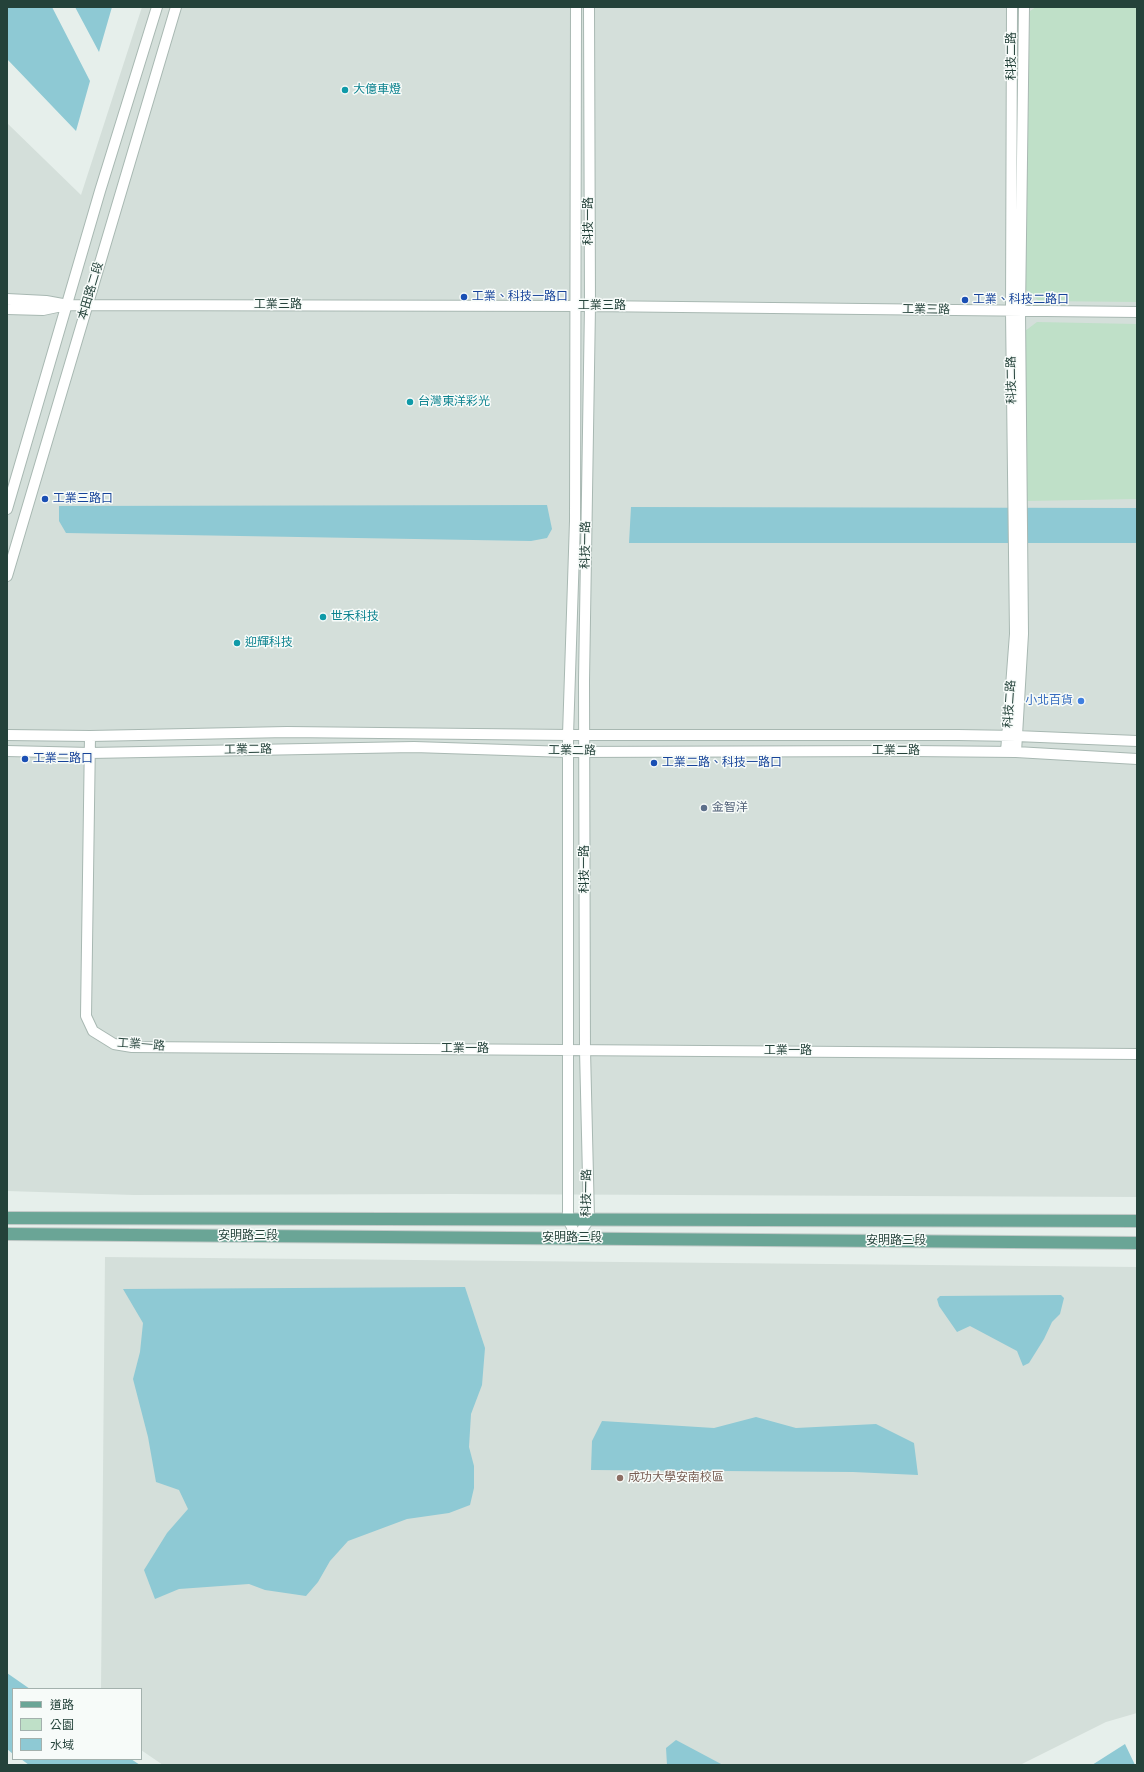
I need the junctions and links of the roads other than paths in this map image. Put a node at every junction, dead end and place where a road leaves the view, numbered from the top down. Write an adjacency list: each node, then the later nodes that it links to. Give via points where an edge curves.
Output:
1 (157, 7): 9 (street, 本田路二段)
2 (176, 7): 8 (street, 本田路二段)
3 (576, 7): 10 (street, 科技一路)
4 (589, 7): 11 (street, 科技一路)
5 (1012, 7): 13 (street, 科技二路)
6 (1024, 7): 13 (street, 科技二路)
7 (7, 299): 9 (street, 工業三路)
8 (88, 304): 9 (street, 工業三路); 10 (street, 工業三路); 16 (street, 本田路二段)
9 (68, 305): 12 (street, 工業三路, via 43,310); 15 (street, 本田路二段)
10 (574, 306): 11 (street, 工業三路); 19 (street, 科技一路, via 575,521)
11 (590, 306): 13 (street, 工業三路); 18 (street, 科技一路)
12 (7, 309)
13 (1015, 312): 14 (street, 工業三路); 21 (street, 科技二路, via 1023,634)
14 (1137, 312)
15 (7, 509)
16 (7, 576)
17 (7, 734): 20 (street, 工業二路)
18 (584, 734): 19 (street, 工業二路); 21 (street, 工業二路); 25 (street, 科技一路)
19 (568, 735): 20 (street, 工業二路, via 286,732); 24 (street, 科技一路)
20 (90, 736): 27 (street, 工業一路)
21 (1012, 736): 22 (street, 工業二路); 26 (street, 科技二路)
22 (1137, 742)
23 (7, 751): 27 (street, 工業二路)
24 (568, 752): 25 (street, 工業二路); 27 (street, 工業二路, via 414,747); 29 (street, 科技一路)
25 (585, 752): 26 (street, 工業二路); 30 (street, 科技一路)
26 (1011, 752): 28 (street, 工業二路)
27 (90, 753): 29 (street, 工業一路, via 86,1016 93,1031 114,1044 132,1047)
28 (1137, 759)
29 (567, 1050): 30 (street, 工業一路); 33 (street, 科技一路)
30 (585, 1050): 31 (street, 工業一路); 34 (street, 科技一路)
31 (1137, 1054)
32 (7, 1218): 33 (main road, 安明路三段)
33 (568, 1219): 34 (main road, 安明路三段); 37 (street, 科技一路)
34 (589, 1219): 35 (main road, 安明路三段); 37 (street, 科技一路)
35 (1137, 1221)
36 (7, 1234): 37 (main road, 安明路三段)
37 (577, 1238): 38 (main road, 安明路三段)
38 (1137, 1242)

